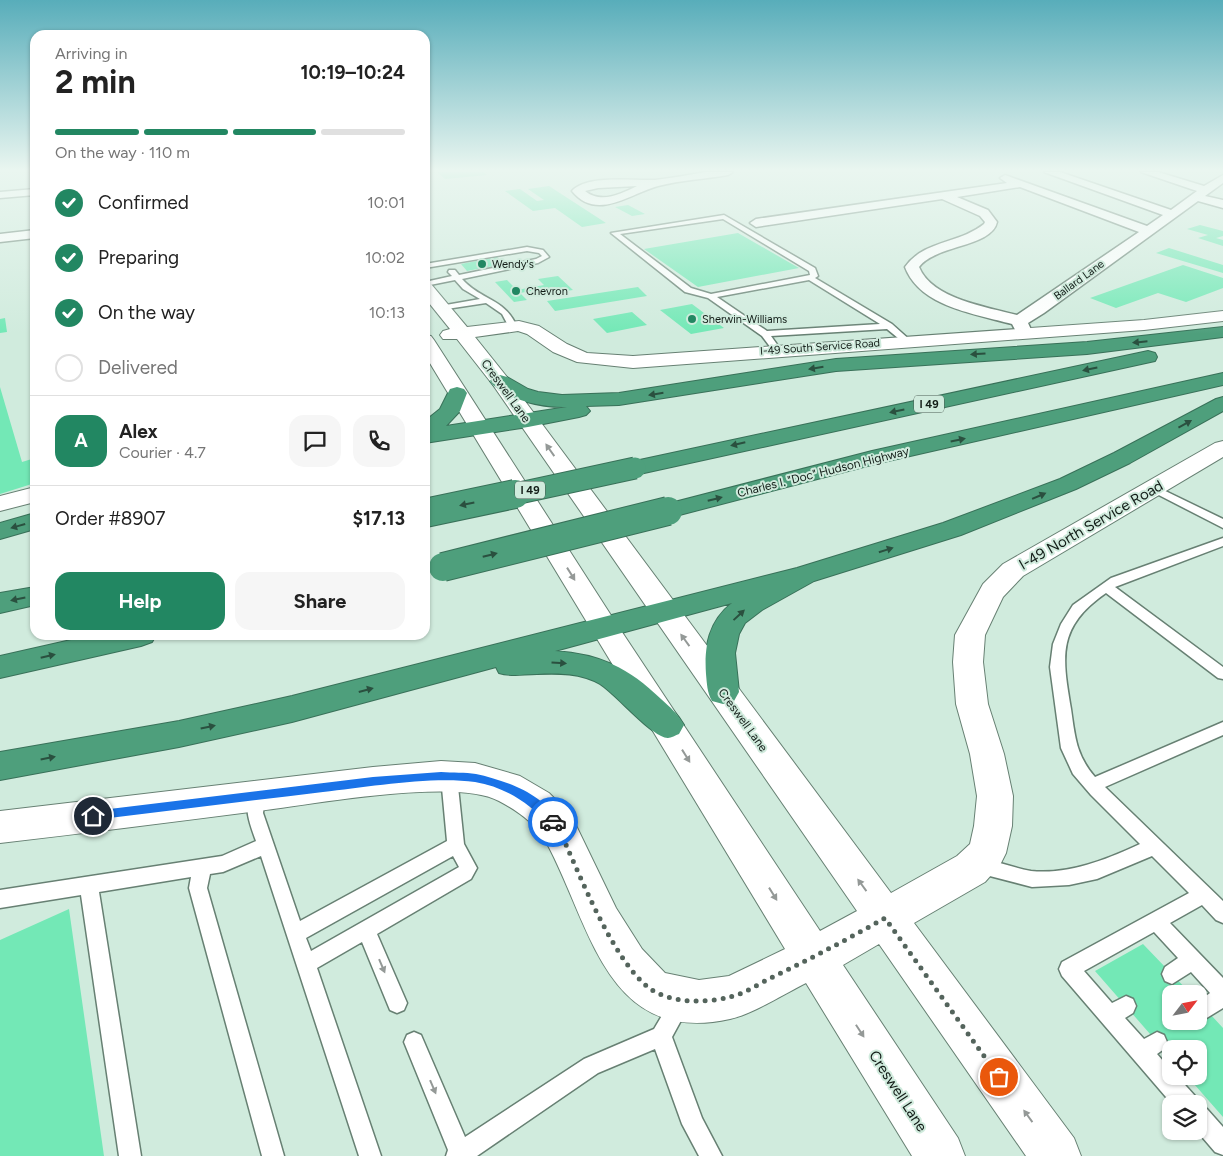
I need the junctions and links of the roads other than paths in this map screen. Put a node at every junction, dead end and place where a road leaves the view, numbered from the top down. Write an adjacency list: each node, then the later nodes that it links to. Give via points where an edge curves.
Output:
1 (662, 226): 13 (lane, via 614,233 688,290)
2 (739, 226): 11 (lane, via 812,270 814,276)
3 (990, 226): 19 (street, via 920,258 915,262 913,272 930,290)
4 (1134, 226): 6 (street)
5 (1155, 226): 6 (street, Ballard Lane)
6 (1148, 231): 19 (street, Ballard Lane, via 1038,310)
7 (30, 235): 8 (street)
8 (0, 238)
9 (430, 276): 12 (lane)
10 (457, 277): 12 (lane); 12 (lane); 12 (lane, via 538,261 546,257 541,251 527,248); 14 (lane, via 467,288)
11 (810, 278): 13 (lane); 17 (lane)
12 (440, 295): 14 (lane); 16 (street, I-49 South Service Road); 18 (street, I-49 South Service Road); 27 (street, Creswell Lane)
13 (711, 296): 21 (lane)
14 (489, 300): 18 (lane, via 507,312)
15 (1223, 316): 19 (street, I-49 South Service Road, via 1167,324)
16 (430, 324)
17 (889, 326): 21 (lane); 23 (lane)
18 (513, 327): 25 (street, I-49 South Service Road, via 533,330 560,348 584,358 612,361)
19 (1022, 327): 23 (street, I-49 South Service Road)
20 (1223, 332): 29 (highway, one-way to 29, via 1087,348 836,365)
21 (765, 334): 25 (lane)
22 (1223, 341): 39 (highway, I 49, one-way to 39, bridge)
23 (907, 342): 25 (street, I-49 South Service Road)
24 (430, 347): 28 (street, Creswell Lane)
25 (777, 350)
26 (1223, 379): 44 (highway, Charles I. "Doc" Hudson Highway, one-way to 26, bridge, via 872,458)
27 (500, 381): 29 (highway, via 521,394 538,398 562,401); 31 (street, Creswell Lane)
28 (457, 393): 32 (highway, via 453,408 446,417); 33 (street, Creswell Lane)
29 (620, 399): 31 (highway)
30 (1223, 403): 45 (highway, one-way to 30, via 952,530 1021,504 1122,458)
31 (528, 421): 33 (highway); 49 (street, Creswell Lane, one-way to 31)
32 (430, 426)
33 (479, 428): 34 (highway); 50 (street, Creswell Lane, one-way to 50)
34 (430, 435)
35 (1223, 448): 36 (street, I-49 North Service Road)
36 (1153, 488): 40 (lane); 66 (street, I-49 North Service Road, via 1013,570 984,604 970,635 968,662 972,704 995,796 994,826 986,852)
37 (30, 495): 38 (street)
38 (0, 504)
39 (430, 511)
40 (1221, 521)
41 (30, 522): 42 (highway, one-way to 42)
42 (0, 531)
43 (1223, 542): 46 (lane)
44 (434, 569)
45 (804, 575): 49 (highway); 55 (highway, one-way to 45, via 720,653 724,633 735,616)
46 (1106, 587): 53 (lane); 60 (lane, via 1078,608 1068,624 1060,644 1057,667 1069,748 1079,769)
47 (30, 597): 48 (highway, one-way to 48)
48 (0, 603)
49 (664, 611): 50 (highway); 55 (street, Creswell Lane, one-way to 49)
50 (604, 627): 54 (highway); 56 (street, Creswell Lane)
51 (118, 640): 52 (highway, one-way to 51)
52 (0, 667)
53 (1223, 674)
54 (407, 680): 56 (highway, one-way to 56, via 536,661 571,664 600,671 621,682); 58 (highway, one-way to 54, via 178,734)
55 (723, 692): 72 (street, Creswell Lane, one-way to 55)
56 (667, 725): 76 (street, Creswell Lane, one-way to 76)
57 (1223, 728): 60 (lane)
58 (0, 766)
59 (449, 777): 61 (street, I-49 North Service Road, via 373,782); 63 (lane); 82 (street, I-49 North Service Road, via 475,778 507,787 536,804 558,827 602,922 627,964 650,988)
60 (1093, 786): 65 (lane)
61 (257, 796): 62 (street, I-49 North Service Road); 64 (lane, via 255,813)
62 (0, 827)
63 (456, 845): 74 (lane, via 468,868 465,874); 75 (lane)
64 (266, 846): 67 (lane, via 223,864); 75 (lane)
65 (1154, 846): 66 (lane, via 1097,872 1069,877 1032,878); 69 (lane)
66 (976, 864): 72 (street, I-49 North Service Road)
67 (202, 868): 68 (lane); 90 (lane, via 198,888)
68 (92, 885): 70 (lane); 89 (lane, via 90,895)
69 (1203, 895): 71 (lane); 73 (lane)
70 (0, 899)
71 (1223, 914)
72 (885, 918): 76 (street, I-49 North Service Road); 94 (street, Creswell Lane, one-way to 72)
73 (1156, 921): 77 (lane); 87 (lane, via 1068,970 1118,1011 1150,1047)
74 (366, 930): 78 (lane); 83 (lane, one-way to 83)
75 (295, 934): 78 (lane)
76 (813, 958): 82 (street, I-49 North Service Road, via 732,997 699,1002); 93 (street, Creswell Lane, one-way to 93)
77 (1192, 959): 79 (lane); 80 (lane)
78 (306, 964): 91 (lane)
79 (1172, 974)
80 (1223, 992)
81 (1223, 996): 84 (lane)
82 (682, 999): 85 (lane)
83 (397, 1002)
84 (1208, 1006)
85 (661, 1036): 88 (lane, via 591,1066); 92 (lane, via 693,1124)
86 (414, 1042): 88 (lane, one-way to 88)
87 (1181, 1095)
88 (459, 1155)
89 (130, 1156)
90 (273, 1156)
91 (370, 1156)
92 (711, 1156)
93 (940, 1156)
94 (1056, 1156)

